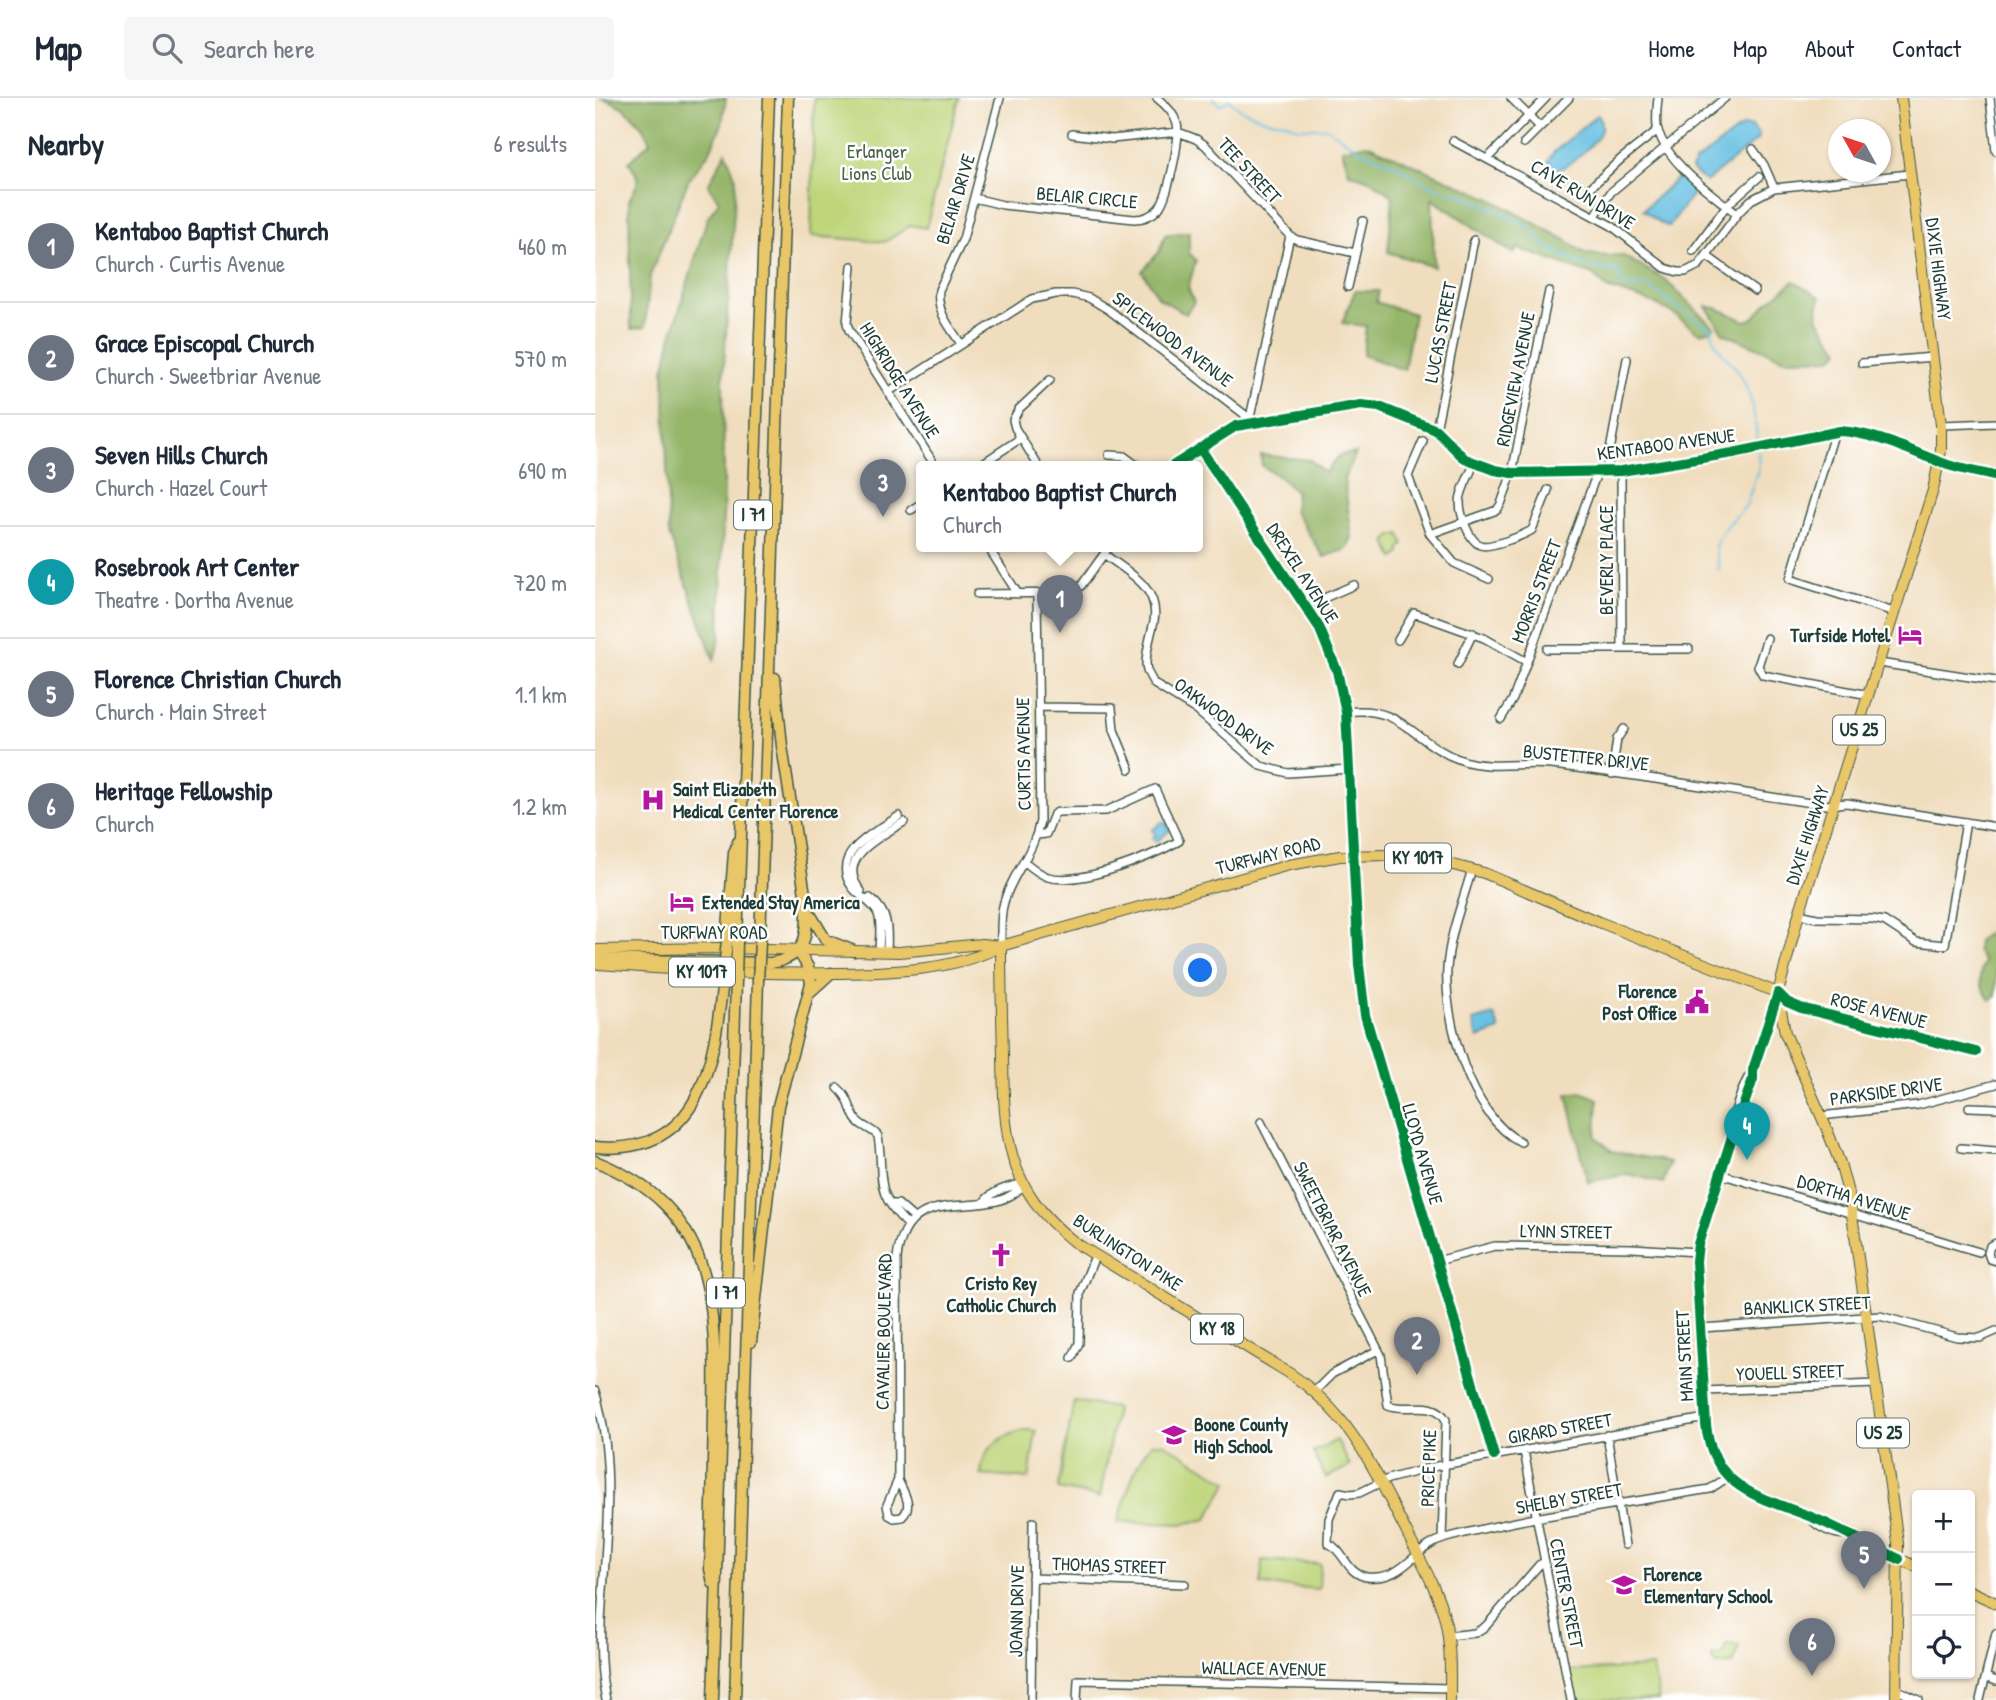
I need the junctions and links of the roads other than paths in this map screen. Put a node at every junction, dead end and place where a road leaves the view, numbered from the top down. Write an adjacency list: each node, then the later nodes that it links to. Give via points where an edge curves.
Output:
1 (761, 98): 29 (highway, via 759,173)
2 (769, 98): 29 (highway, I 71)
3 (787, 98): 91 (highway, I 71)
4 (1000, 98): 28 (street, BELAIR DRIVE)
5 (1157, 98): 16 (street, via 1172,113)
6 (1511, 98): 13 (street)
7 (1546, 98): 13 (street)
8 (1569, 98): 14 (street)
9 (1658, 98): 15 (street)
10 (1725, 98): 20 (street)
11 (1901, 98): 24 (main road, DIXIE HIGHWAY / US 25)
12 (1990, 98): 22 (street)
13 (1528, 116): 14 (street); 23 (street)
14 (1540, 127): 19 (street)
15 (1658, 130): 20 (street); 26 (street)
16 (1178, 132): 17 (street, via 1112,139); 28 (street, BELAIR CIRCLE, via 1163,200 1147,217 1003,205); 34 (street, TEE STREET, via 1205,145)
17 (1072, 134)
18 (1453, 141): 23 (street, CAVE RUN DRIVE)
19 (1524, 144)
20 (1666, 145): 30 (street, via 1685,170); 32 (street, via 1611,192)
21 (1753, 149): 27 (street)
22 (1996, 151)
23 (1488, 158): 32 (street, CAVE RUN DRIVE)
24 (1910, 174): 27 (street, CAVE RUN DRIVE); 44 (main road, DIXIE HIGHWAY / US 25)
25 (1759, 177): 30 (street)
26 (1590, 188)
27 (1774, 188): 31 (street, CAVE RUN DRIVE)
28 (974, 198): 43 (street, BELAIR DRIVE, via 963,239 937,298 941,314)
29 (764, 204): 114 (highway, I 71, via 743,826 734,853)
30 (1727, 205): 31 (street); 36 (street)
31 (1737, 214): 38 (street, CAVE RUN DRIVE)
32 (1595, 216): 38 (street, CAVE RUN DRIVE, via 1673,272 1695,268)
33 (1363, 221): 37 (street)
34 (1290, 236): 37 (street); 49 (street)
35 (1474, 240): 52 (street, LUCAS STREET)
36 (1693, 251)
37 (1355, 253): 40 (street)
38 (1707, 256): 42 (street)
39 (852, 266): 48 (street, HIGHRIDGE AVENUE, via 847,327)
40 (1348, 287)
41 (1549, 291): 67 (street, RIDGEVIEW AVENUE)
42 (1755, 291)
43 (961, 344): 48 (street, SPICEWOOD AVENUE); 49 (street, SPICEWOOD AVENUE, via 1033,299 1056,294 1080,296 1109,310)
44 (1933, 357): 46 (street); 51 (main road, DIXIE HIGHWAY / US 25)
45 (1627, 359): 66 (street)
46 (1862, 363)
47 (1050, 380): 54 (street, via 1014,416)
48 (888, 392): 59 (street, HIGHRIDGE AVENUE)
49 (1249, 422): 52 (street, KENTABOO AVENUE, via 1361,405 1379,407); 56 (street, KENTABOO AVENUE, via 1228,429)
50 (1996, 423): 51 (street)
51 (1941, 425): 58 (main road, DIXIE HIGHWAY / US 25)
52 (1436, 429): 67 (street, KENTABOO AVENUE, via 1469,461)
53 (1835, 431): 58 (street, KENTABOO AVENUE, via 1856,432); 65 (street, KENTABOO AVENUE); 84 (street, via 1790,579)
54 (1021, 438): 60 (street); 61 (street)
55 (1423, 440): 74 (street, via 1408,476)
56 (1200, 448): 63 (street, KENTABOO AVENUE); 83 (street, DREXEL AVENUE)
57 (1109, 455): 62 (street)
58 (1940, 460): 69 (street, KENTABOO AVENUE); 84 (main road, DIXIE HIGHWAY / US 25)
59 (932, 461)
60 (986, 461)
61 (1035, 461)
62 (1131, 461)
63 (1180, 461)
64 (1471, 471): 73 (street, via 1460,501)
65 (1621, 471): 66 (street, KENTABOO AVENUE); 88 (street, BEVERLY PLACE)
66 (1606, 472): 68 (street, KENTABOO AVENUE)
67 (1512, 473): 68 (street, KENTABOO AVENUE); 73 (street, RIDGEVIEW AVENUE, via 1497,510)
68 (1597, 473): 92 (street, MORRIS STREET)
69 (1996, 476)
70 (1548, 490): 73 (street, via 1535,524 1524,534 1480,545)
71 (916, 507): 72 (street)
72 (911, 510)
73 (1465, 523): 74 (street, RIDGEVIEW AVENUE)
74 (1430, 534): 78 (street, via 1454,563)
75 (991, 552): 81 (street)
76 (1106, 552): 82 (street, via 1074,591)
77 (1108, 552): 102 (street, OAKWOOD DRIVE, via 1151,594 1155,609 1146,664 1154,684 1196,710 1269,769 1287,773)
78 (1489, 579)
79 (1353, 584): 83 (street)
80 (977, 594): 81 (street)
81 (1018, 594): 82 (street)
82 (1037, 594): 97 (street, CURTIS AVENUE)
83 (1306, 606): 98 (street, DREXEL AVENUE, via 1333,658)
84 (1894, 612): 93 (main road, DIXIE HIGHWAY / US 25)
85 (1473, 634): 87 (street, via 1415,613); 92 (street); 94 (street)
86 (1767, 638): 96 (street, via 1758,666 1763,675)
87 (1398, 640)
88 (1622, 648): 89 (street); 90 (street)
89 (1547, 649)
90 (1689, 649)
91 (771, 656): 112 (highway); 154 (highway, I 71, bridge)
92 (1527, 662): 99 (street, MORRIS STREET)
93 (1879, 663): 95 (street); 96 (main road, DIXIE HIGHWAY / US 25)
94 (1458, 664)
95 (1996, 681)
96 (1869, 695): 104 (main road, DIXIE HIGHWAY / US 25)
97 (1039, 707): 101 (street, via 1112,708 1114,730); 108 (street, CURTIS AVENUE)
98 (1346, 712): 102 (street, DREXEL AVENUE); 103 (street, BUSTETTER DRIVE, via 1387,715 1440,750 1482,765 1550,765)
99 (1501, 719)
100 (1624, 729): 103 (street, via 1617,739)
101 (1130, 768)
102 (1349, 769): 109 (street, DREXEL AVENUE)
103 (1612, 774): 104 (street, BUSTETTER DRIVE)
104 (1835, 804): 106 (street, BUSTETTER DRIVE); 113 (main road, DIXIE HIGHWAY / US 25)
105 (902, 819): 119 (street, via 866,846 853,871 856,886 884,911 888,930)
106 (1966, 822): 107 (street, BUSTETTER DRIVE); 113 (street, via 1945,945 1916,942 1884,921)
107 (1996, 827)
108 (1037, 835): 110 (street, CURTIS AVENUE); 110 (street, via 1046,834 1058,812 1106,811 1155,789 1179,841 1156,854 1079,877 1049,877)
109 (1353, 855): 111 (main road, TURFWAY ROAD / KY 1017, via 1410,857); 115 (main road, TURFWAY ROAD / KY 1017, via 1289,865); 148 (street, LLOYD AVENUE, via 1365,1015)
110 (1025, 862): 115 (street, CURTIS AVENUE, via 1004,901)
111 (1472, 869): 123 (main road, TURFWAY ROAD / KY 1017); 132 (street, via 1448,958 1450,1013 1476,1093 1505,1132)
112 (807, 907): 117 (highway, via 807,933); 118 (highway, via 826,940)
113 (1799, 914): 123 (main road, DIXIE HIGHWAY / US 25)
114 (732, 941): 133 (highway, bridge, via 717,1037 709,1068 691,1105 652,1142); 182 (highway, I 71, bridge, via 736,981)
115 (1001, 946): 119 (main road, TURFWAY ROAD / KY 1017); 121 (main road, TURFWAY ROAD / KY 1017, via 947,964); 138 (main road, BURLINGTON PIKE / KY 18, via 1004,1121)
116 (595, 950): 117 (main road, TURFWAY ROAD / KY 1017)
117 (798, 951): 118 (main road, TURFWAY ROAD / KY 1017); 120 (highway, via 771,963); 122 (highway)
118 (854, 951): 119 (main road, TURFWAY ROAD / KY 1017)
119 (883, 951)
120 (595, 961): 122 (main road, TURFWAY ROAD / KY 1017, via 707,973)
121 (831, 973): 122 (main road, TURFWAY ROAD / KY 1017); 124 (highway)
122 (810, 974): 124 (highway)
123 (1778, 993): 125 (street, ROSE AVENUE, via 1801,1008); 130 (main road, DIXIE HIGHWAY / US 25, via 1785,1033); 137 (street, MAIN STREET)
124 (807, 995): 154 (highway, via 778,1106 754,1328)
125 (1976, 1052)
126 (1996, 1084): 130 (street, PARKSIDE DRIVE, via 1918,1105)
127 (838, 1088): 139 (street, via 847,1096 856,1120 878,1136 881,1188)
128 (1969, 1107): 129 (street)
129 (1996, 1108)
130 (1821, 1116): 140 (main road, DIXIE HIGHWAY / US 25, via 1840,1163)
131 (1261, 1122): 152 (street, SWEETBRIAR AVENUE)
132 (1521, 1142)
133 (595, 1147)
134 (1961, 1148): 135 (street)
135 (1996, 1151)
136 (595, 1161): 182 (highway, via 630,1178 667,1209 688,1236 706,1276 715,1333 710,1569)
137 (1720, 1174): 140 (street, DORTHA AVENUE); 144 (street, MAIN STREET)
138 (1024, 1184): 141 (street, CAVALIER BOULEVARD, via 988,1196 984,1202 936,1208); 146 (main road, BURLINGTON PIKE / KY 18, via 1055,1225)
139 (892, 1204): 141 (street); 142 (street)
140 (1852, 1213): 145 (street, DORTHA AVENUE); 149 (main road, DIXIE HIGHWAY / US 25)
141 (915, 1219): 142 (street, CAVALIER BOULEVARD)
142 (908, 1226): 166 (street, CAVALIER BOULEVARD, via 897,1258)
143 (1996, 1243): 147 (street, via 1988,1253)
144 (1697, 1252): 148 (street, LYNN STREET, via 1495,1247); 150 (street, MAIN STREET)
145 (1979, 1252)
146 (1095, 1256): 153 (street, via 1080,1293 1079,1343); 157 (main road, BURLINGTON PIKE / KY 18)
147 (1993, 1260)
148 (1437, 1261): 163 (street, LLOYD AVENUE)
149 (1867, 1317): 150 (street, BANKLICK STREET); 151 (street, BANKLICK STREET, via 1893,1318 1957,1337 1980,1338); 155 (main road, DIXIE HIGHWAY / US 25)
150 (1701, 1328): 158 (street, MAIN STREET)
151 (1996, 1331)
152 (1378, 1350): 157 (street, via 1332,1374); 159 (street, SWEETBRIAR AVENUE)
153 (1072, 1358)
154 (745, 1365): 193 (highway, I 71)
155 (1876, 1384): 158 (street, YOUELL STREET); 175 (main road, DIXIE HIGHWAY / US 25)
156 (595, 1391): 183 (street, via 608,1466)
157 (1315, 1391): 167 (main road, BURLINGTON PIKE / KY 18, via 1351,1430)
158 (1705, 1391): 160 (street, MAIN STREET)
159 (1388, 1405): 164 (street, PRICE PIKE, via 1432,1407 1440,1412 1446,1425)
160 (1706, 1418): 161 (street, GIRARD STREET); 165 (street, MAIN STREET, via 1709,1447)
161 (1607, 1435): 162 (street, GIRARD STREET); 168 (street)
162 (1524, 1451): 163 (street, GIRARD STREET); 169 (street, CENTER STREET)
163 (1494, 1456): 164 (street, GIRARD STREET)
164 (1444, 1465): 167 (street, GIRARD STREET); 171 (street, PRICE PIKE)
165 (1728, 1477): 168 (street, SHELBY STREET, via 1710,1489); 175 (street, MAIN STREET, via 1752,1494)
166 (898, 1480): 166 (street, CAVALIER BOULEVARD, via 887,1505 894,1518 902,1517 909,1507)
167 (1381, 1482): 172 (street, GIRARD STREET, via 1359,1493 1340,1492 1329,1519); 174 (main road, BURLINGTON PIKE / KY 18)
168 (1618, 1505): 169 (street, SHELBY STREET); 173 (street)
169 (1536, 1519): 171 (street, SHELBY STREET); 176 (street, CENTER STREET)
170 (1033, 1522): 178 (street, JOANN DRIVE)
171 (1442, 1539): 174 (street, SHELBY STREET)
172 (1328, 1543): 174 (street, SHELBY STREET, via 1355,1573 1365,1577 1391,1574)
173 (1625, 1545)
174 (1417, 1553): 186 (main road, BURLINGTON PIKE / KY 18, via 1437,1596)
175 (1899, 1559): 177 (main road); 190 (main road, DIXIE HIGHWAY)
176 (1545, 1562): 186 (street, via 1481,1630); 197 (street, CENTER STREET)
177 (1912, 1565)
178 (1032, 1578): 179 (street, THOMAS STREET); 194 (street, JOANN DRIVE)
179 (1185, 1584)
180 (1975, 1593): 181 (main road)
181 (1996, 1603)
182 (717, 1606): 192 (highway, I 71)
183 (598, 1610): 184 (street)
184 (598, 1621): 191 (street)
185 (1996, 1633): 187 (street)
186 (1448, 1636): 189 (main road, BURLINGTON PIKE / KY 18)
187 (1986, 1677): 188 (street); 199 (street)
188 (1996, 1681)
189 (1450, 1688): 195 (street, WALLACE AVENUE, via 1078,1680); 196 (main road, BURLINGTON PIKE / KY 18)
190 (1897, 1695): 198 (street)
191 (605, 1700)
192 (713, 1700)
193 (735, 1700)
194 (1031, 1700)
195 (1077, 1700)
196 (1450, 1700)
197 (1571, 1700)
198 (1919, 1700)
199 (1980, 1700)

